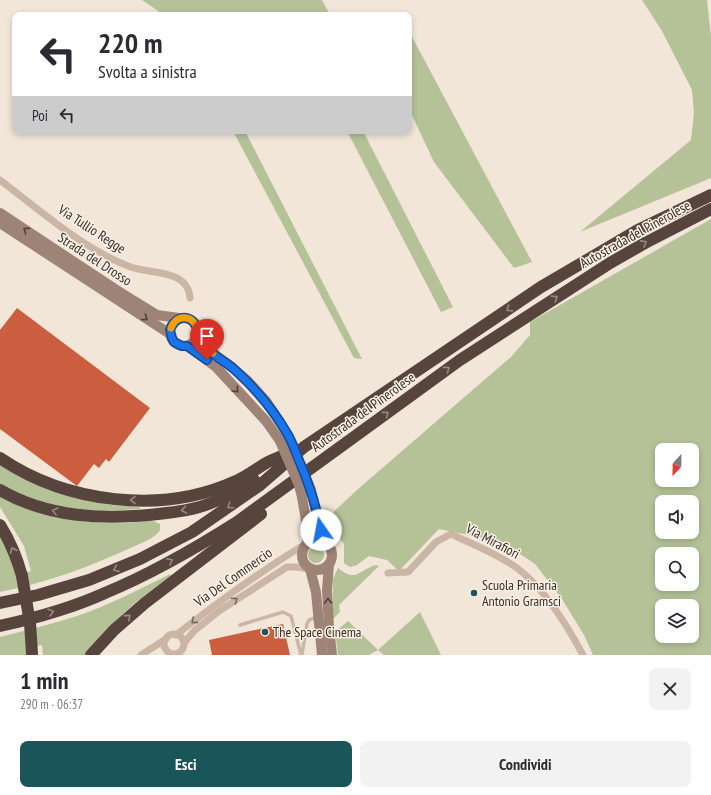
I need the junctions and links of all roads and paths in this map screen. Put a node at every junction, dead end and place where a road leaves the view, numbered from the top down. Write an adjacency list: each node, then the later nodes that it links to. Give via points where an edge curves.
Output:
1 (0, 180): 6 (street, Via Tullio Regge, via 64,229 117,262 180,280 190,291)
2 (711, 195): 13 (highway, Autostrada del Pinerolese, one-way to 13, via 638,230 541,287)
3 (711, 209): 11 (highway, Autostrada del Pinerolese, one-way to 3, via 460,360 567,290 645,243)
4 (0, 213): 7 (street, Strada del Drosso, one-way to 4, via 157,315)
5 (0, 223): 9 (street, Strada del Drosso, one-way to 9)
6 (190, 298)
7 (180, 318): 8 (street, via 191,320 197,325); 9 (street, via 173,323)
8 (198, 332): 10 (street, via 194,342); 12 (street, via 209,350 248,381 266,401)
9 (170, 334): 10 (street, via 178,344)
10 (187, 346): 12 (street, one-way to 12, via 216,367)
11 (356, 436): 24 (highway, Autostrada del Pinerolese, one-way to 11, via 67,608 145,574 237,522); 26 (highway, one-way to 11)
12 (284, 439): 17 (street, bridge, via 311,490); 18 (street, bridge, via 302,497 308,532)
13 (304, 447): 14 (highway, one-way to 14, via 268,462 237,481 223,486 190,495 155,500 118,500 81,494 32,477); 15 (highway, one-way to 15, via 221,499 193,509 169,513 90,517 35,506); 22 (highway, Autostrada del Pinerolese, one-way to 22, via 260,485 168,545 89,580)
14 (0, 458)
15 (0, 490)
16 (0, 525): 30 (highway, one-way to 16, bridge, via 22,576 11,545)
17 (323, 542): 18 (street, via 315,540); 19 (street, via 331,550 332,558)
18 (307, 543): 20 (street, via 301,556 305,566); 27 (street, Via Del Commercio, one-way to 27, via 244,584)
19 (329, 564): 20 (street, via 320,570); 37 (street, one-way to 19, via 328,627)
20 (310, 569): 23 (street, via 316,592); 29 (street, Via Del Commercio, one-way to 20, via 194,631 219,611 281,570 287,567)
21 (388, 572): 38 (street, Via Mirafiori, via 408,572 436,542 451,534 517,568 545,595)
22 (0, 604)
23 (318, 616): 35 (lane, via 309,620 307,624); 36 (street)
24 (0, 626)
25 (240, 626): 35 (lane, via 284,612 288,613)
26 (114, 630): 31 (highway); 32 (highway)
27 (176, 634): 28 (street); 29 (street)
28 (166, 639): 33 (street); 34 (street, via 165,649)
29 (184, 643): 34 (street, via 181,652)
30 (32, 654)
31 (91, 655)
32 (97, 655)
33 (142, 655)
34 (172, 655)
35 (301, 655)
36 (322, 655)
37 (332, 655)
38 (582, 655)

